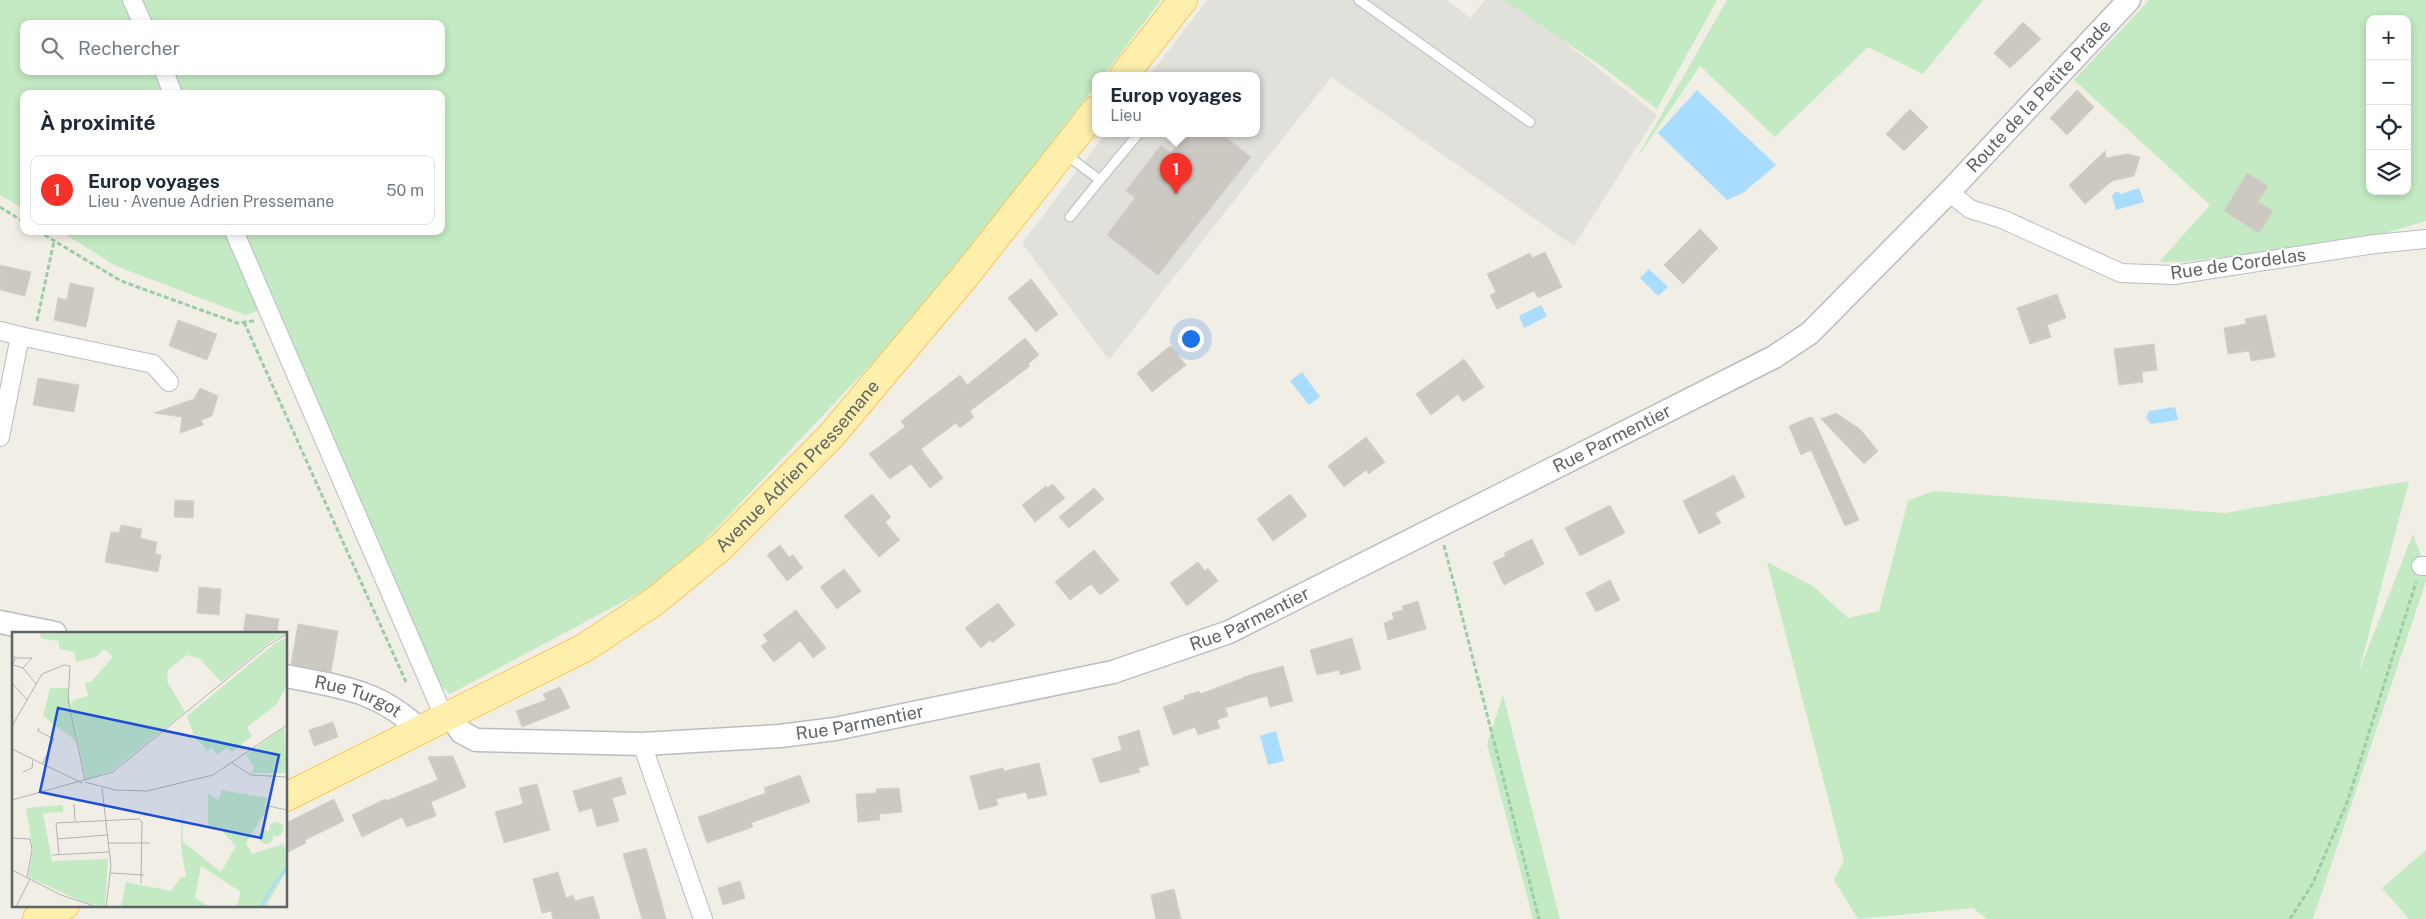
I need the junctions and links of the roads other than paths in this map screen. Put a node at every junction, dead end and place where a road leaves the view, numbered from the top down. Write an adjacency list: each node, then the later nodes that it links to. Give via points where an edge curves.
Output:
1 (132, 0): 5 (street)
2 (1183, 0): 6 (main road)
3 (1359, 0): 10 (lane)
4 (2129, 0): 14 (street, Route de la Petite Prade)
5 (141, 20)
6 (1126, 72)
7 (166, 75): 8 (street)
8 (171, 90)
9 (1092, 115): 12 (main road, Avenue Adrien Pressemane)
10 (1530, 122)
11 (1136, 137): 13 (lane)
12 (1063, 152): 13 (lane); 25 (main road, Avenue Adrien Pressemane, via 966,275 831,436 721,547 655,601 586,647)
13 (1100, 180): 15 (lane)
14 (1949, 192): 17 (street, Rue de Cordelas, via 1970,208 2002,219 2121,273 2174,275); 27 (street, Rue Parmentier, via 1810,333 1774,357 1230,632 1114,672 835,729 780,736)
15 (1070, 217)
16 (236, 235): 25 (street)
17 (2426, 239)
18 (0, 331): 19 (street)
19 (27, 338): 20 (street, via 153,364); 21 (street)
20 (169, 382)
21 (0, 437)
22 (0, 622): 23 (street)
23 (50, 632)
24 (288, 676): 26 (street, Rue Turgot, via 364,693 400,712)
25 (448, 717): 26 (main road, Avenue Adrien Pressemane); 27 (street, Rue Parmentier, via 461,732 476,740)
26 (421, 731): 28 (main road, Avenue Adrien Pressemane)
27 (642, 744): 31 (street)
28 (288, 796)
29 (63, 906): 30 (main road)
30 (37, 919)
31 (703, 919)

